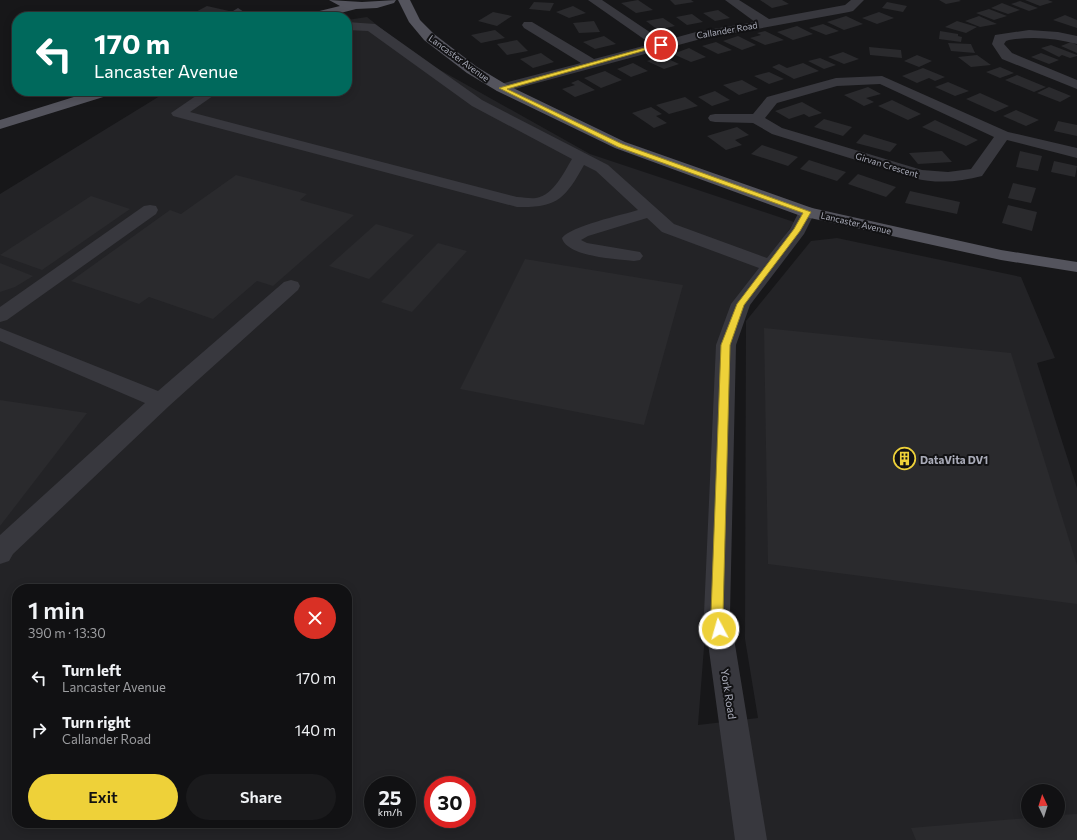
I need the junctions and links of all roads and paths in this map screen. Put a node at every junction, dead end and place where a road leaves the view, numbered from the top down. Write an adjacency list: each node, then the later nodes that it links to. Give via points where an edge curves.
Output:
1 (324, 0): 9 (main road)
2 (335, 0): 7 (main road, Lancaster Avenue)
3 (404, 0): 11 (main road, Lancaster Avenue)
4 (594, 0): 16 (street)
5 (730, 0): 12 (street)
6 (858, 0): 12 (street, Callander Road, via 849,8)
7 (361, 5): 8 (main road, Lancaster Avenue); 10 (main road)
8 (394, 9): 11 (main road, Lancaster Avenue)
9 (308, 12)
10 (332, 12)
11 (415, 22): 19 (main road, Lancaster Avenue, via 472,70)
12 (766, 23): 16 (street, Callander Road)
13 (528, 25): 17 (street)
14 (352, 26): 29 (street, via 371,27 477,103)
15 (1077, 40): 18 (street, via 1024,29 1000,38 998,44 1007,56)
16 (661, 45): 17 (street, Callander Road)
17 (592, 64): 19 (street, Callander Road)
18 (1077, 85)
19 (502, 88): 32 (main road, Lancaster Avenue, via 620,146)
20 (91, 96): 22 (main road)
21 (205, 96): 29 (street, via 178,113 517,202 542,202 551,197 560,189)
22 (21, 117): 25 (main road); 26 (main road)
23 (715, 118): 24 (street)
24 (757, 119): 27 (street, via 772,100 836,82 881,74); 27 (street, Girvan Crescent, via 777,131 920,175 938,178 976,173)
25 (0, 120)
26 (0, 125)
27 (1003, 135): 28 (street)
28 (1077, 153)
29 (581, 157): 31 (street, via 602,168)
30 (150, 210): 37 (street)
31 (650, 212): 33 (street, via 582,232 571,238 572,242 582,248); 34 (street, via 668,228)
32 (807, 212): 34 (street, York Road, via 798,230); 35 (main road, Lancaster Avenue, via 1001,255)
33 (634, 256)
34 (770, 266): 41 (street, York Road, via 741,304 725,353 717,614)
35 (1077, 267)
36 (291, 286): 39 (street)
37 (0, 316)
38 (0, 334): 39 (street)
39 (161, 401): 40 (street, via 4,547)
40 (0, 554)
41 (752, 840)

